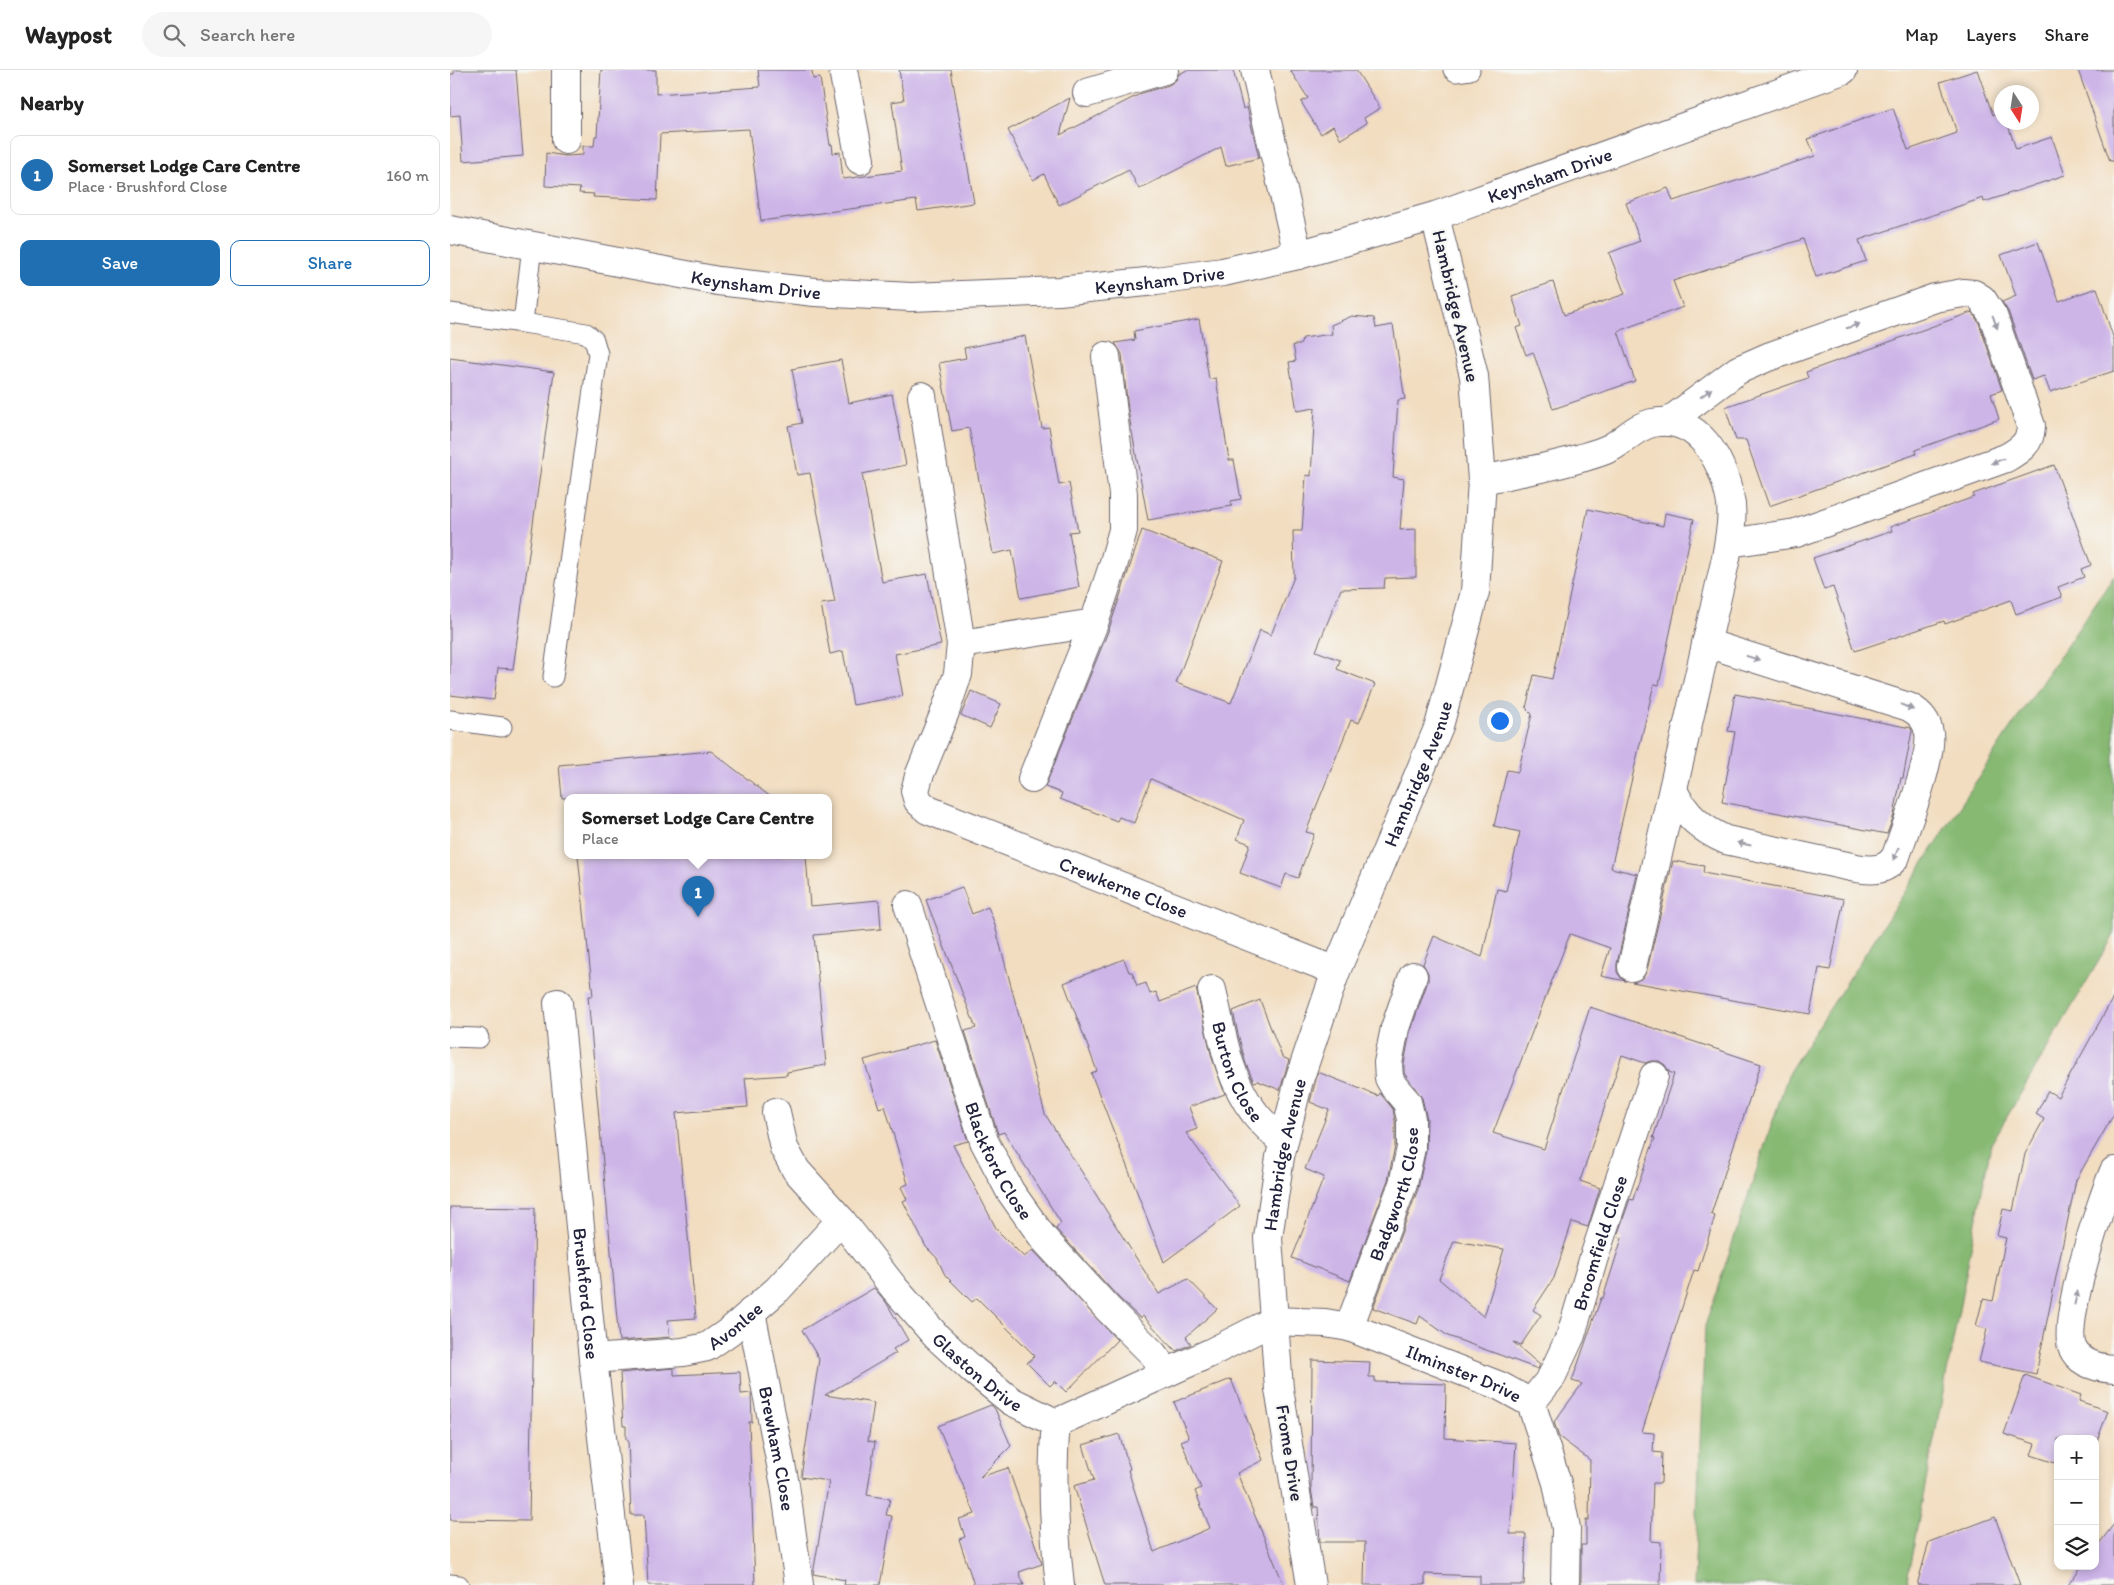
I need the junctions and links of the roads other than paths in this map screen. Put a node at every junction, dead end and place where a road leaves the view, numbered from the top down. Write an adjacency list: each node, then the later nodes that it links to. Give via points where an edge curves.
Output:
1 (566, 70): 9 (street)
2 (843, 70): 10 (street)
3 (1164, 70): 8 (street)
4 (1255, 70): 14 (street)
5 (1453, 70): 6 (lane)
6 (1470, 70)
7 (1843, 70): 11 (street, Keynsham Drive)
8 (1086, 93)
9 (566, 140)
10 (860, 160)
11 (1435, 216): 14 (street, Keynsham Drive); 20 (street, Hambridge Avenue, via 1474,376)
12 (450, 230): 13 (street, Keynsham Drive)
13 (532, 246): 14 (street, Keynsham Drive, via 718,281 815,292 911,297 1078,289 1222,272); 16 (lane)
14 (1298, 255)
15 (450, 313): 16 (lane)
16 (523, 323): 25 (lane, via 586,333 594,340 598,354)
17 (1106, 356): 22 (street, via 1123,494 1123,530)
18 (922, 396): 24 (street)
19 (1668, 422): 20 (street, via 1638,428 1610,448 1580,458); 21 (street, via 1687,426 1701,436 1717,457 1730,498); 21 (street, one-way to 21, via 1738,370 1768,356 1935,298 1974,294 1982,299 1993,316 2031,426 2028,441 2022,448 2006,458 1796,533)
20 (1482, 480): 32 (street, Hambridge Avenue, via 1475,592 1439,726)
21 (1728, 543): 23 (street)
22 (1094, 623): 24 (street); 28 (street)
23 (1706, 643): 29 (street); 29 (street, one-way to 29, via 1909,707 1925,720 1929,731 1929,754 1896,856 1891,864 1869,870 1726,840 1707,832 1693,821)
24 (961, 644): 32 (street, Crewkerne Close, via 958,674 919,776 916,796 928,810)
25 (554, 677)
26 (450, 720): 27 (lane)
27 (502, 726)
28 (1032, 779)
29 (1672, 790): 31 (street)
30 (908, 906): 48 (street, Blackford Close, via 984,1141 1010,1190 1044,1239)
31 (1632, 967)
32 (1336, 970): 40 (street, Hambridge Avenue, via 1299,1080)
33 (1413, 976): 45 (street, Badgworth Close, via 1395,1028 1388,1062 1389,1078 1406,1102 1411,1119 1411,1148 1403,1184)
34 (1212, 990): 40 (street, Burton Close, via 1227,1059 1238,1088 1254,1113)
35 (558, 1003): 46 (street, Brushford Close)
36 (450, 1037): 37 (lane)
37 (479, 1038)
38 (1654, 1076): 49 (street, Broomfield Close, via 1571,1334 1551,1378)
39 (776, 1112): 42 (street, Glaston Drive, via 784,1148 796,1170)
40 (1283, 1143): 44 (street, Hambridge Avenue, via 1268,1238)
41 (2114, 1171): 47 (street, one-way to 41, via 2088,1364 2078,1356 2070,1334 2080,1279)
42 (841, 1220): 43 (street, Avonlee, via 778,1288); 50 (street, Glaston Drive, via 894,1290 974,1371 1011,1401)
43 (751, 1312): 46 (street, Avonlee, via 707,1347); 54 (street, Brewham Close, via 784,1485)
44 (1273, 1320): 45 (street, Ilminster Drive); 48 (street); 56 (street, Frome Drive, via 1279,1389)
45 (1349, 1327): 49 (street, Ilminster Drive, via 1500,1386)
46 (593, 1359): 53 (street, Brushford Close)
47 (2114, 1369)
48 (1167, 1372): 50 (street)
49 (1531, 1403): 57 (street, Ilminster Drive, via 1557,1483 1566,1528)
50 (1056, 1424): 55 (street, via 1053,1453)
51 (450, 1584): 52 (lane)
52 (459, 1585)
53 (618, 1585)
54 (799, 1585)
55 (1060, 1585)
56 (1311, 1585)
57 (1565, 1585)

